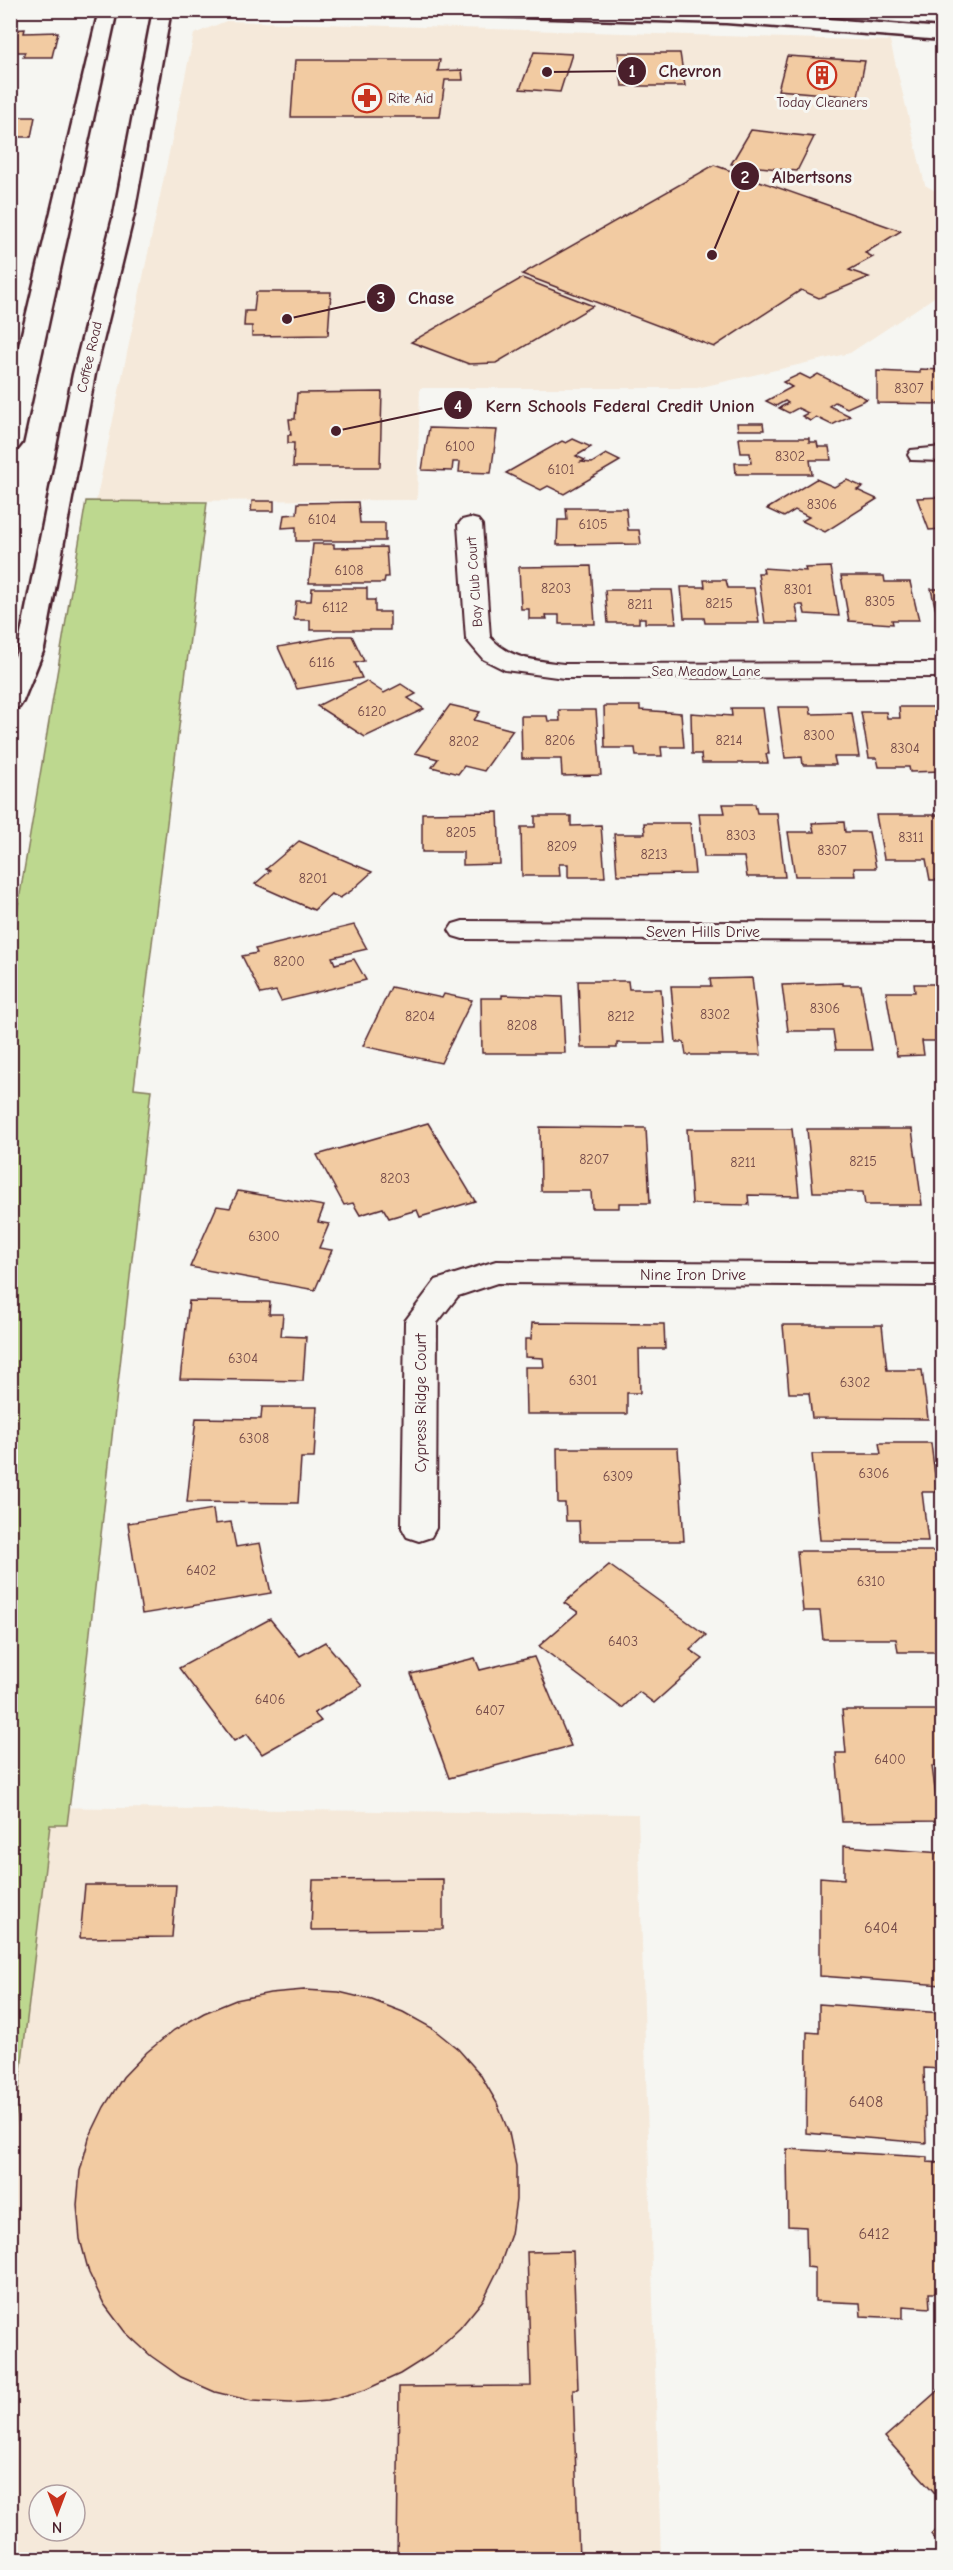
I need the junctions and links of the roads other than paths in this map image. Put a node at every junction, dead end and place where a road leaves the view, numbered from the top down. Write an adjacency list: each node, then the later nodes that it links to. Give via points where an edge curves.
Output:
1 (108, 10): 6 (main road)
2 (162, 10): 12 (main road, Coffee Road, via 124,214 84,374 31,649)
3 (482, 10): 4 (main road)
4 (718, 13): 5 (main road)
5 (942, 34)
6 (10, 443)
7 (942, 454): 8 (street)
8 (919, 455)
9 (470, 525): 10 (street, Bay Club Court)
10 (478, 639): 11 (street, Sea Meadow Lane, via 492,654 514,665 564,671)
11 (942, 670)
12 (10, 701)
13 (463, 930): 14 (street, Seven Hills Drive)
14 (942, 932)
15 (942, 1275): 16 (street, Nine Iron Drive, via 496,1272)
16 (447, 1288): 17 (street, Cypress Ridge Court, via 421,1321)
17 (419, 1528)

